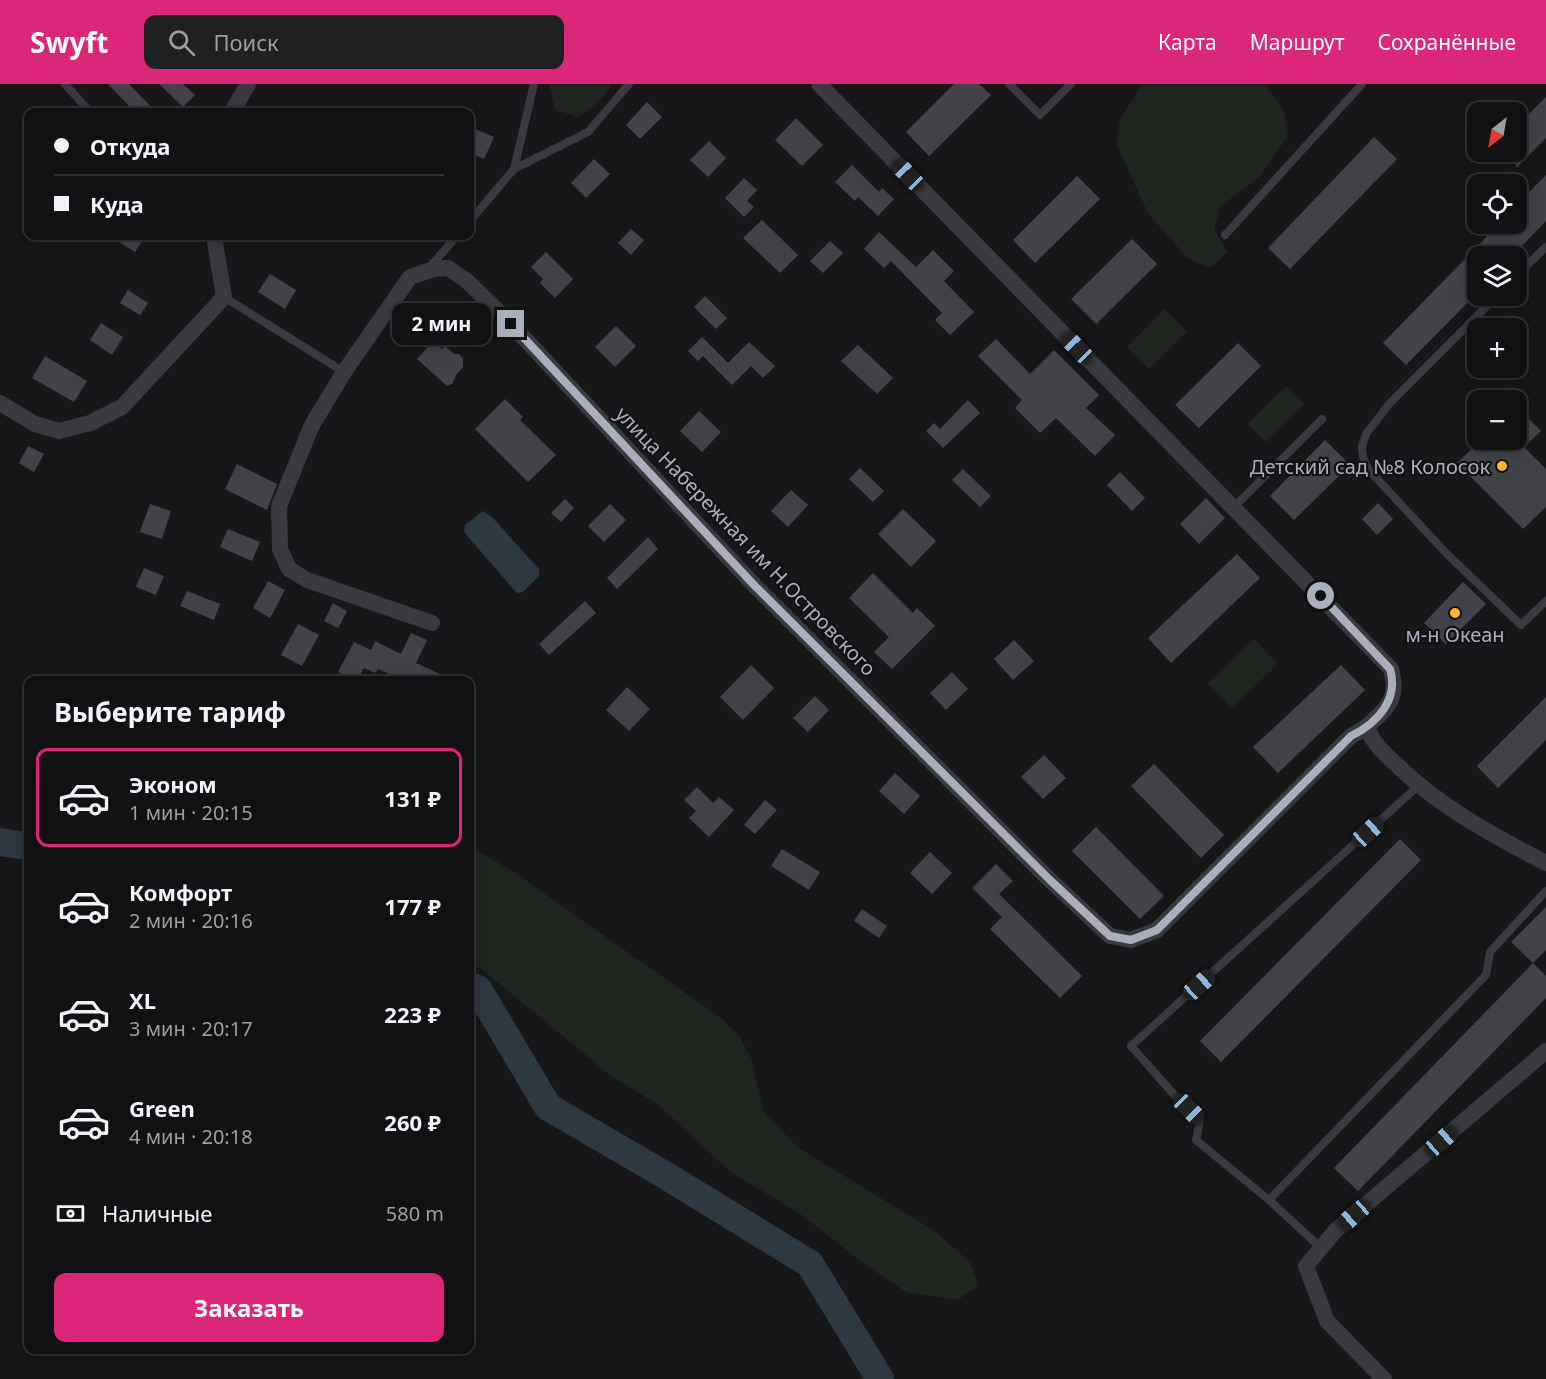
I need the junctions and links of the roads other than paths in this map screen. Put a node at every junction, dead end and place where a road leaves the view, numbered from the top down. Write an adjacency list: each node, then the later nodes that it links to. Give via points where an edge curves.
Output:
1 (64, 84): 9 (lane)
2 (248, 84): 10 (street)
3 (534, 84): 11 (lane)
4 (629, 84): 11 (lane, via 588,132)
5 (819, 84): 24 (street)
6 (1009, 84): 7 (lane, via 1040,115)
7 (1071, 84)
8 (1362, 84): 13 (lane)
9 (86, 108)
10 (233, 108)
11 (514, 169): 12 (lane)
12 (474, 216)
13 (1225, 235)
14 (215, 240): 19 (street)
15 (454, 240): 18 (lane)
16 (1546, 247): 17 (lane)
17 (1527, 265)
18 (426, 272): 21 (street, via 410,277); 27 (street, улица Набережная им Н.Островского, via 448,268 511,324 754,585 1110,936 1131,940 1157,930 1351,736)
19 (224, 297): 21 (lane); 22 (street, via 122,407 90,423 59,432 35,424)
20 (1487, 306): 25 (lane, via 1390,403 1366,434 1363,457 1368,469 1437,544 1521,625)
21 (344, 372): 26 (street, via 312,425 279,506 280,549 289,569 307,580)
22 (0, 403)
23 (1322, 419): 24 (lane)
24 (1234, 507): 27 (street, via 1390,669 1394,681 1391,698)
25 (1546, 601)
26 (432, 623)
27 (1367, 728): 28 (street, via 1374,743)
28 (1418, 786): 29 (street, via 1484,831); 32 (lane, via 1131,1046 1200,1120 1196,1140)
29 (1546, 863)
30 (1546, 891): 32 (lane, via 1490,952 1486,975)
31 (1546, 1051): 33 (street, via 1336,1230)
32 (1269, 1200): 33 (lane)
33 (1322, 1248): 34 (street, via 1306,1266 1327,1322)
34 (1384, 1379)

